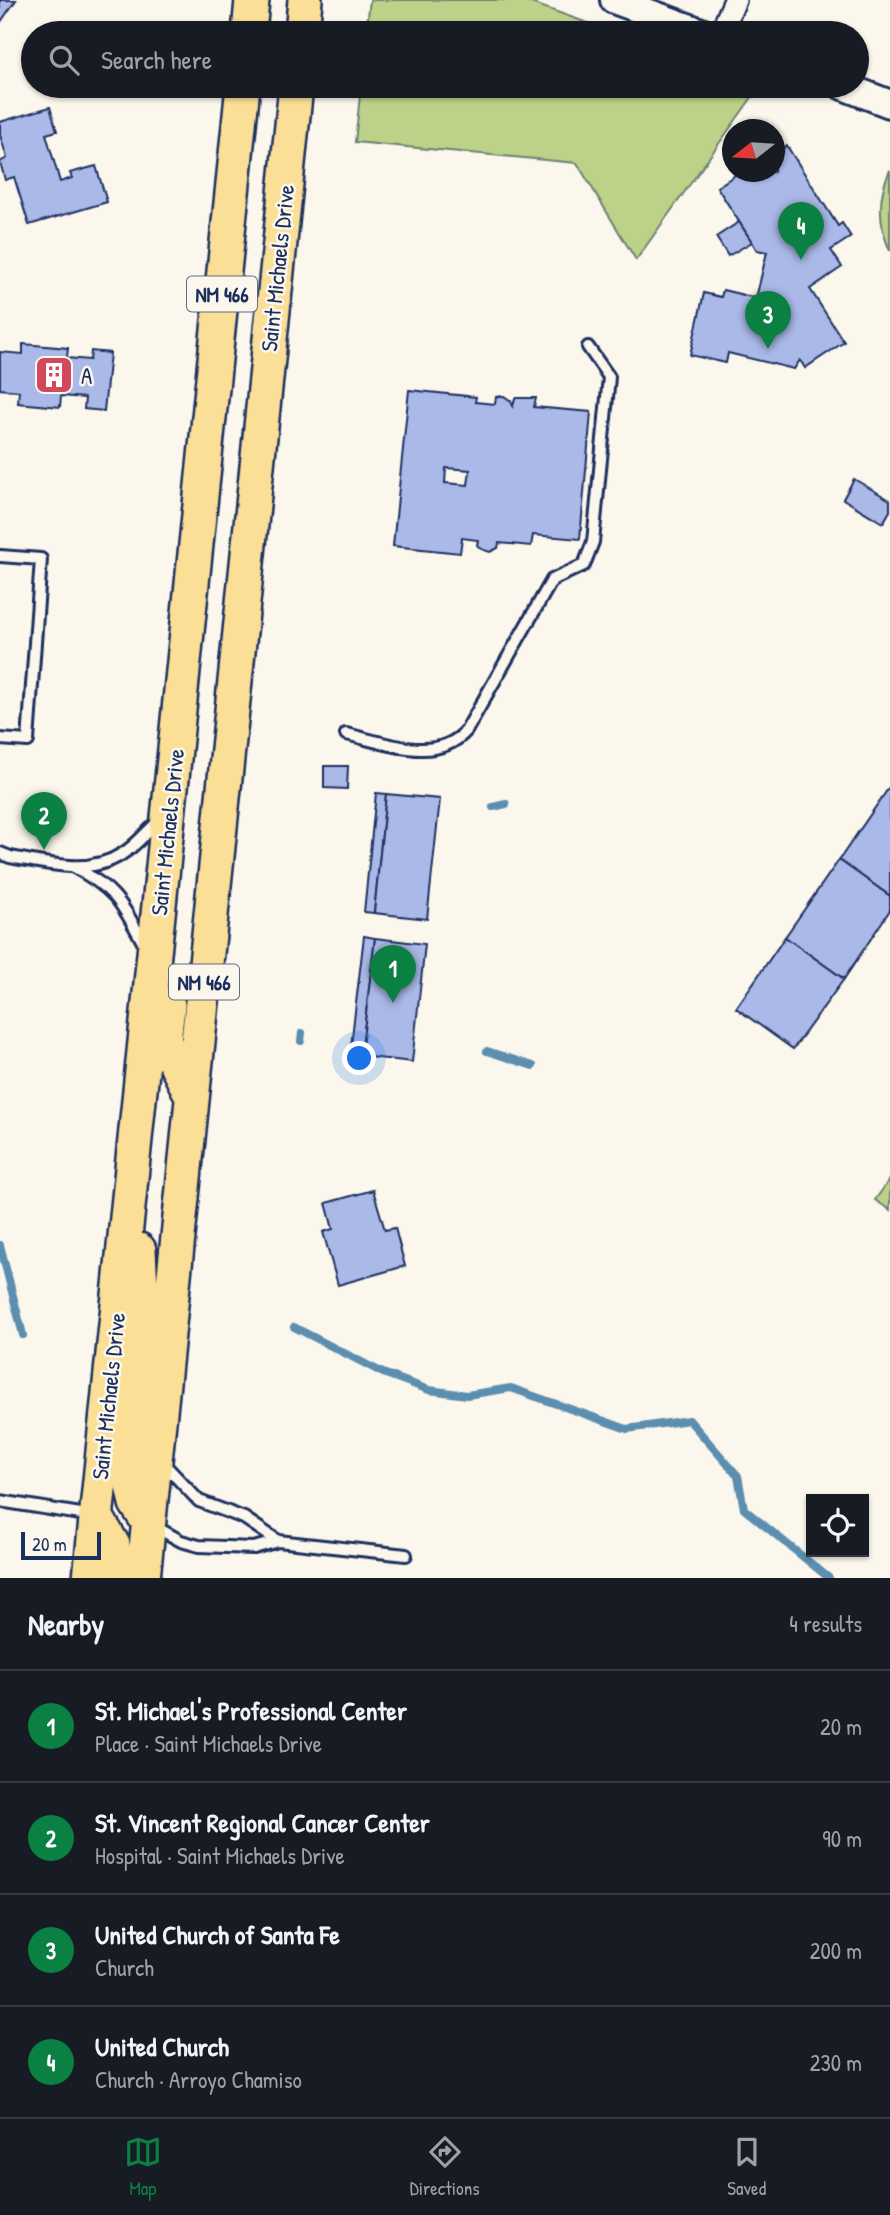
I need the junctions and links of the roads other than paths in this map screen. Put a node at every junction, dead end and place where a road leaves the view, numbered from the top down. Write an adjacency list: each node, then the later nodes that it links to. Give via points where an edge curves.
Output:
1 (252, 0): 5 (main road)
2 (305, 0): 6 (main road)
3 (614, 0): 7 (street)
4 (735, 0): 8 (street)
5 (250, 21)
6 (303, 21)
7 (671, 21)
8 (726, 21)
9 (869, 96): 12 (street)
10 (242, 98): 17 (main road, Saint Michaels Drive / NM 466)
11 (295, 98): 21 (main road, Saint Michaels Drive / NM 466)
12 (890, 104)
13 (588, 347): 15 (lane, via 609,377 593,542 584,565 552,580 466,731 453,743 421,750)
14 (0, 556): 16 (lane, via 40,559 28,741)
15 (346, 734)
16 (0, 739)
17 (168, 812): 19 (lane, via 122,855); 20 (main road, Saint Michaels Drive / NM 466); 21 (main road, via 180,906 164,1041)
18 (0, 853): 19 (lane)
19 (74, 867): 20 (lane, via 118,898)
20 (153, 961): 22 (main road, Saint Michaels Drive / NM 466)
21 (192, 1096): 23 (main road, Saint Michaels Drive / NM 466)
22 (134, 1142): 25 (main road, Saint Michaels Drive / NM 466); 26 (main road, via 142,1309 129,1472 136,1503)
23 (156, 1456): 26 (main road, Saint Michaels Drive / NM 466); 27 (lane, via 199,1501 244,1518)
24 (0, 1501): 25 (lane)
25 (96, 1516): 29 (main road, Saint Michaels Drive / NM 466); 30 (main road, via 113,1545)
26 (148, 1523): 27 (lane, via 199,1546 254,1548); 31 (main road, Saint Michaels Drive / NM 466)
27 (278, 1541): 28 (lane)
28 (406, 1555)
29 (90, 1578)
30 (118, 1578)
31 (143, 1578)

